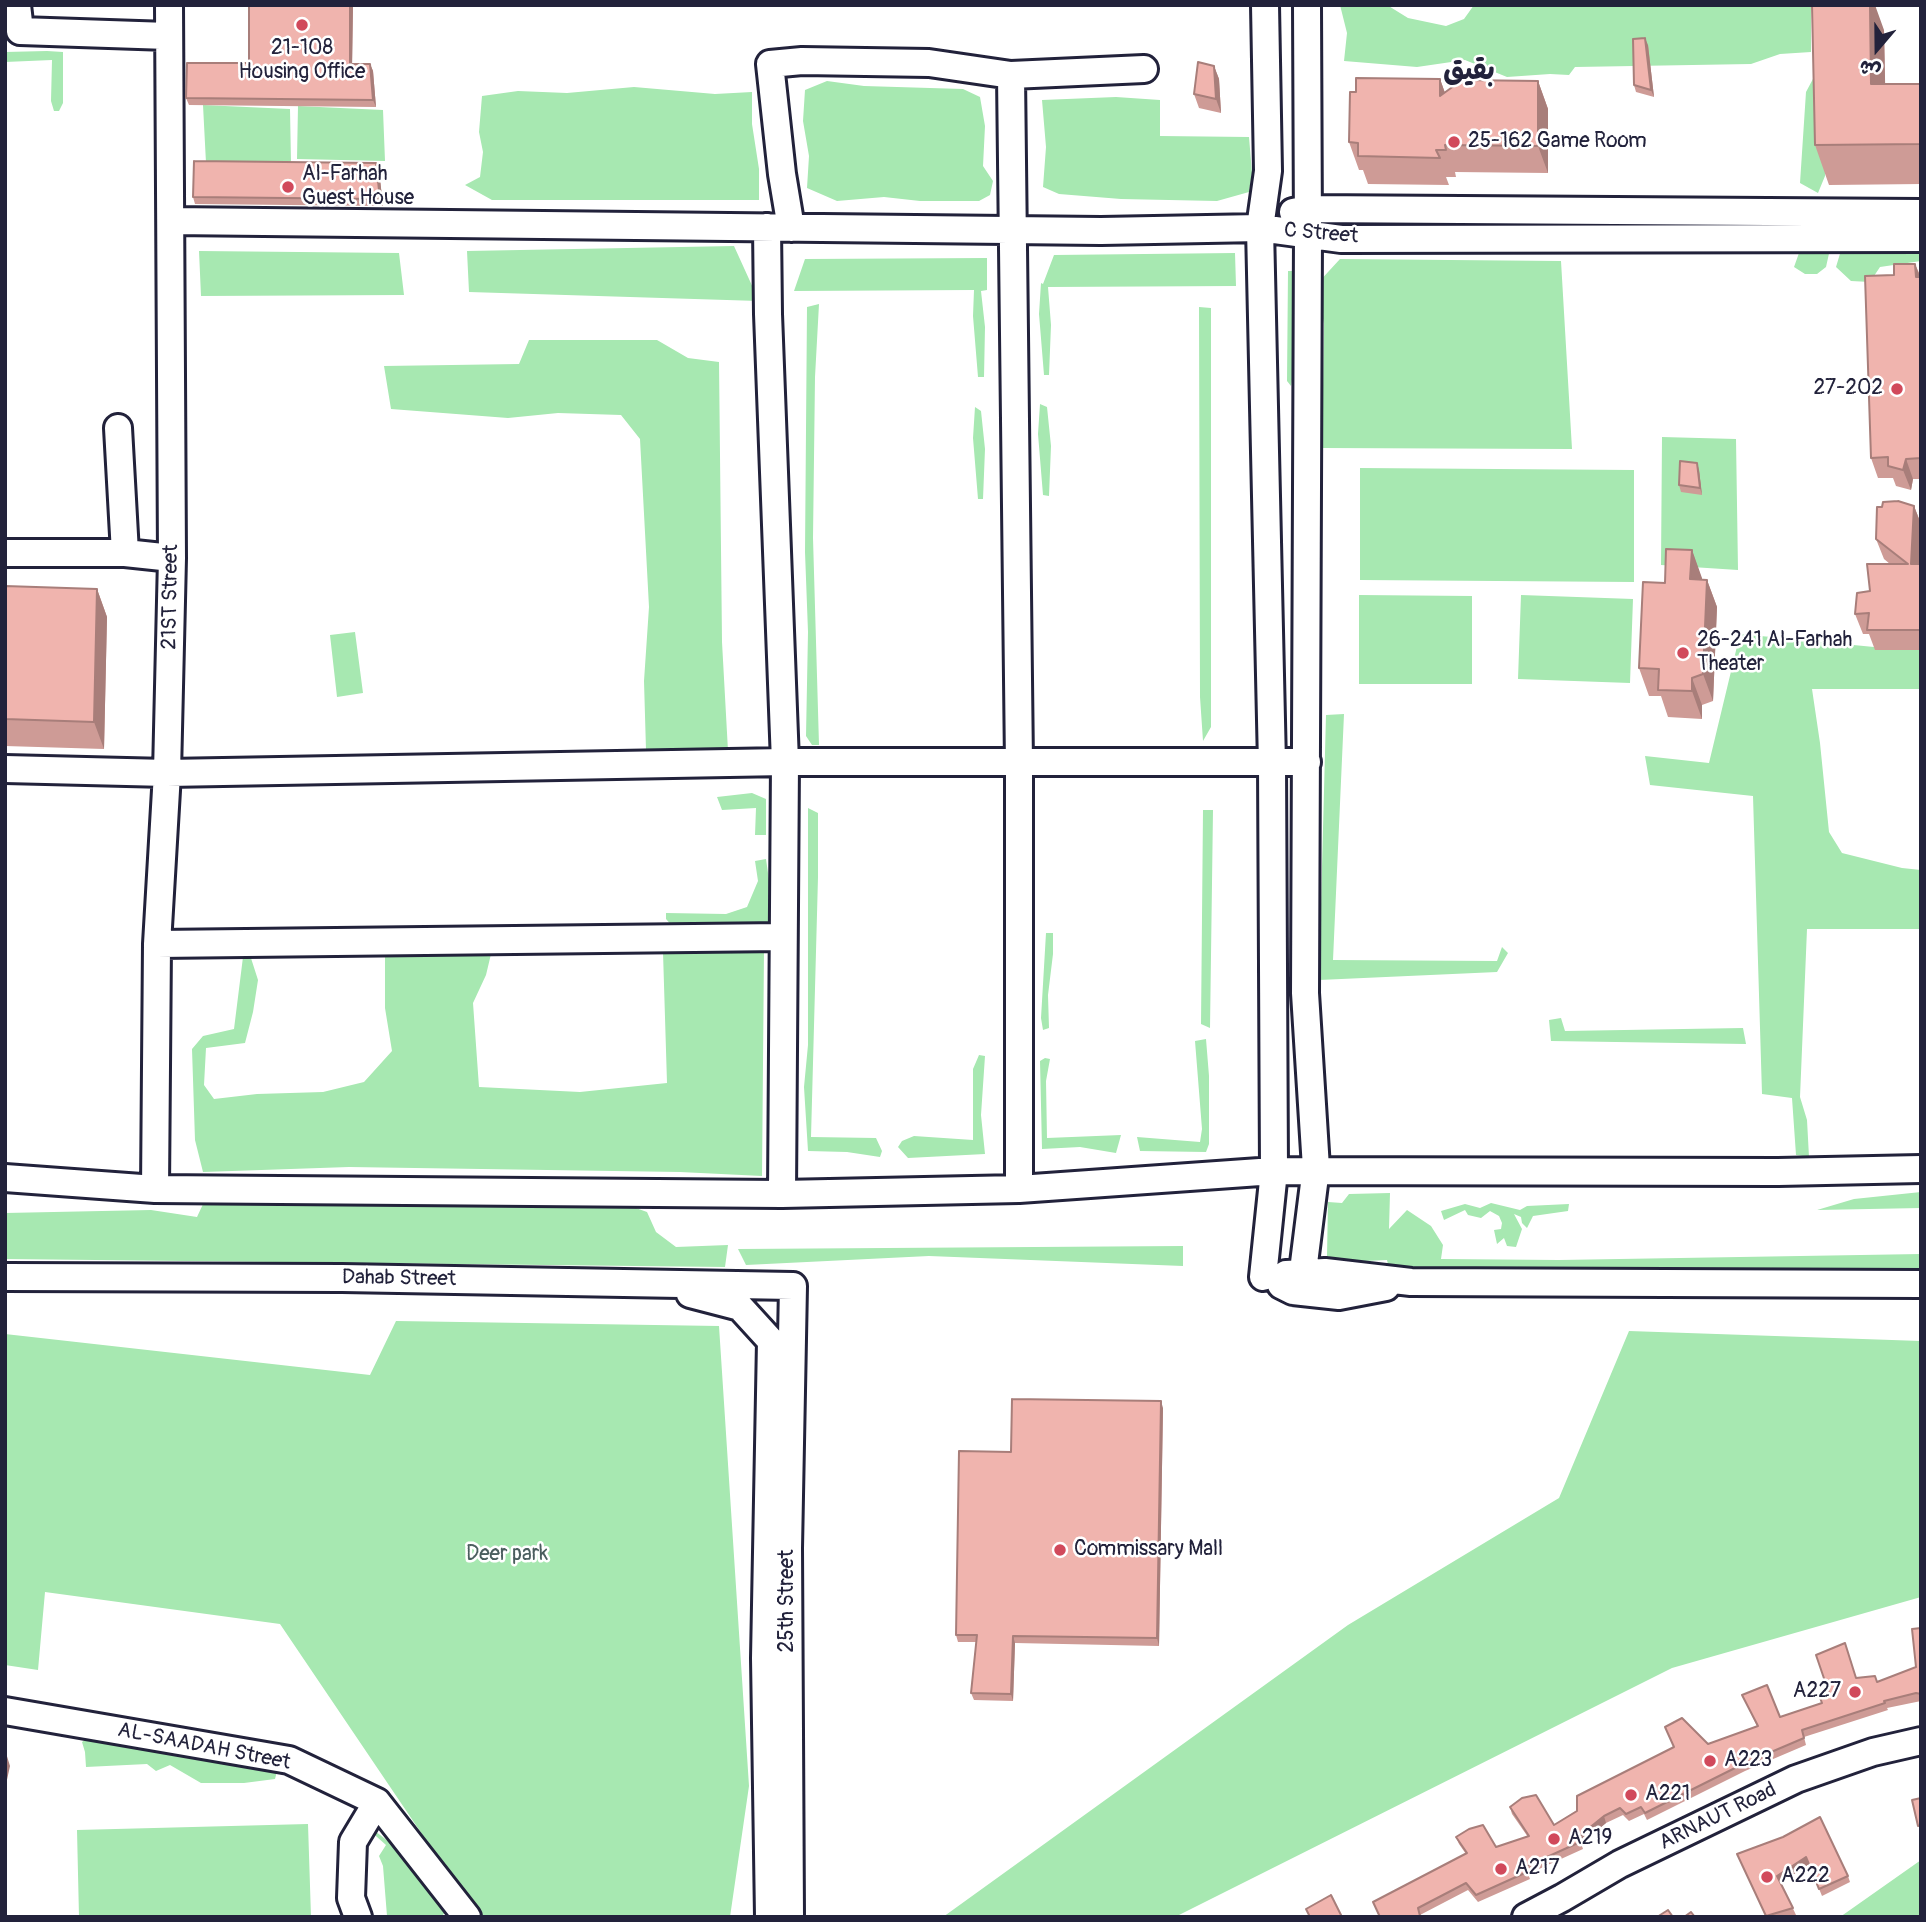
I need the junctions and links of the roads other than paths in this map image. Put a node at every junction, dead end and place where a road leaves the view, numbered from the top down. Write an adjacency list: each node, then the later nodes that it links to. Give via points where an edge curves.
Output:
1 (17, 5): 5 (street, via 20,31)
2 (169, 5): 5 (street, 21ST Street)
3 (1265, 5): 12 (street, via 1268,171)
4 (1307, 5): 10 (street)
5 (168, 36): 9 (street, 21ST Street)
6 (1144, 69): 7 (street)
7 (1011, 75): 11 (street, via 929,63 770,64 782,174); 13 (street)
8 (1921, 213): 10 (street, C Street)
9 (171, 221): 11 (street, C Street); 18 (street, 21ST Street)
10 (1308, 222): 12 (street, C Street); 14 (street, C Street, via 1341,239); 20 (street)
11 (779, 228): 13 (street, C Street); 19 (street, via 768,314)
12 (1260, 228): 13 (street, C Street); 22 (street)
13 (1014, 230): 21 (street)
14 (1921, 238)
15 (118, 428): 17 (street)
16 (5, 553): 17 (street)
17 (125, 553): 18 (street)
18 (172, 558): 24 (street, 21ST Street)
19 (785, 762): 21 (street); 24 (street); 25 (street)
20 (1307, 762): 22 (street); 28 (street)
21 (1019, 764): 22 (street); 34 (street)
22 (1272, 764): 27 (street)
23 (5, 769): 24 (street)
24 (167, 773): 26 (street, 21ST Street)
25 (783, 937): 26 (street); 35 (street)
26 (157, 944): 33 (street, 21ST Street)
27 (1273, 992): 28 (street); 30 (street)
28 (1306, 993): 31 (street)
29 (1921, 1169): 31 (street)
30 (1274, 1171): 31 (street); 34 (street); 37 (street, via 1263,1276)
31 (1316, 1171): 37 (street)
32 (5, 1178): 33 (street)
33 (155, 1189): 35 (street)
34 (1019, 1189): 35 (street)
35 (782, 1194)
36 (5, 1277): 38 (street, Dahab Street)
37 (1298, 1282): 39 (street, via 1339,1296 1412,1282)
38 (651, 1283): 40 (street, Dahab Street); 47 (street, 25th Street, via 740,1307 771,1341 765,1658)
39 (1921, 1284)
40 (793, 1286): 48 (street, 25th Street, via 788,1548)
41 (5, 1711): 43 (street, AL-SAADAH Street, via 289,1760)
42 (1921, 1741): 44 (street, ARNAUT Road, via 1796,1779 1620,1864)
43 (377, 1802): 45 (street, via 353,1842 351,1898); 46 (street, AL-SAADAH Street)
44 (1567, 1908): 49 (street, ARNAUT Road)
45 (358, 1917)
46 (467, 1917)
47 (769, 1917)
48 (790, 1917)
49 (1526, 1917)

